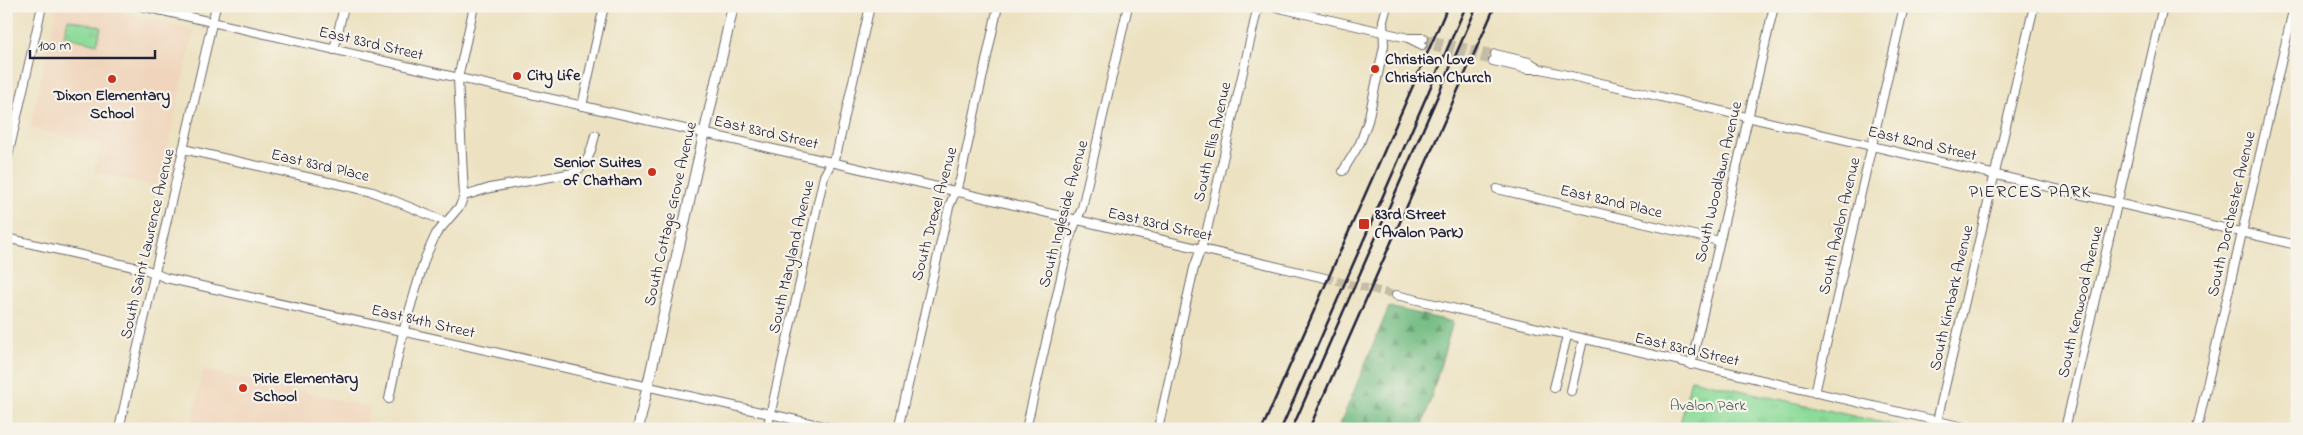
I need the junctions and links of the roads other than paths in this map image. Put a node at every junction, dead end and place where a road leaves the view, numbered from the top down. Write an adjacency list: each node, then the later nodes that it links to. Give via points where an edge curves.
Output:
1 (42, 6): 32 (street)
2 (141, 6): 19 (street, East 83rd Street)
3 (216, 6): 19 (street, South Saint Lawrence Avenue)
4 (344, 6): 22 (street)
5 (474, 6): 24 (street)
6 (604, 6): 25 (street)
7 (733, 6): 28 (main road, South Cottage Grove Avenue)
8 (870, 6): 31 (street, South Maryland Avenue)
9 (998, 6): 36 (street, South Drexel Avenue)
10 (1128, 6): 39 (street, South Ingleside Avenue)
11 (1258, 6): 45 (street, South Ellis Avenue)
12 (1271, 6): 20 (street)
13 (1386, 6): 20 (street)
14 (1774, 6): 26 (street, South Woodlawn Avenue)
15 (1904, 6): 29 (street, South Avalon Avenue)
16 (2034, 6): 34 (street, South Kimbark Avenue)
17 (2163, 6): 38 (street, South Kenwood Avenue)
18 (2294, 6): 41 (street, South Dorchester Avenue)
19 (212, 22): 22 (street, East 83rd Street); 30 (street, South Saint Lawrence Avenue)
20 (1384, 33): 21 (street); 33 (street, via 1368,120 1360,142)
21 (1423, 41)
22 (334, 50): 24 (street, East 83rd Street)
23 (1494, 58): 26 (street, East 82nd Street, via 1529,62 1541,69)
24 (458, 78): 25 (street, East 83rd Street); 37 (street)
25 (582, 106): 28 (street, East 83rd Street)
26 (1748, 117): 29 (street, East 82nd Street); 43 (street, South Woodlawn Avenue)
27 (595, 134): 37 (street, via 590,157 573,173)
28 (704, 134): 31 (street, East 83rd Street); 53 (main road, South Cottage Grove Avenue)
29 (1872, 146): 34 (street, East 82nd Street); 56 (street, South Avalon Avenue)
30 (183, 150): 40 (street, East 83rd Place, via 373,192); 46 (street, South Saint Lawrence Avenue)
31 (832, 162): 36 (street, East 83rd Street); 58 (street, South Maryland Avenue, via 824,176)
32 (6, 165)
33 (1343, 171)
34 (1996, 175): 38 (street, East 82nd Street); 59 (street, South Kimbark Avenue)
35 (1497, 189): 43 (street, East 82nd Place)
36 (955, 191): 39 (street, East 83rd Street); 64 (street, South Drexel Avenue)
37 (464, 196): 40 (street)
38 (2118, 203): 41 (street, East 82nd Street); 68 (street, South Kenwood Avenue)
39 (1077, 220): 45 (street, East 83rd Street); 65 (street, South Ingleside Avenue, via 1071,234)
40 (446, 222): 49 (street, via 436,234 425,258)
41 (2242, 232): 44 (street, East 82nd Street); 69 (street, South Dorchester Avenue)
42 (6, 238): 46 (street, East 84th Street)
43 (1719, 241): 52 (street, South Woodlawn Avenue)
44 (2297, 245)
45 (1200, 249): 47 (street, East 83rd Street); 66 (street, South Ellis Avenue)
46 (155, 273): 49 (street, East 84th Street); 60 (street, South Saint Lawrence Avenue)
47 (1325, 278)
48 (1396, 295): 50 (street, East 83rd Street)
49 (403, 332): 53 (street, East 84th Street); 57 (street)
50 (1566, 336): 51 (street, East 83rd Street); 54 (street)
51 (1583, 340): 52 (street, East 83rd Street); 55 (street)
52 (1691, 365): 56 (street, East 83rd Street)
53 (647, 386): 58 (street, East 84th Street); 61 (main road, South Cottage Grove Avenue)
54 (1554, 388)
55 (1570, 391)
56 (1815, 393): 59 (street, East 83rd Street)
57 (389, 399)
58 (770, 414): 62 (street, South Maryland Avenue); 63 (street, East 84th Street)
59 (1937, 421): 67 (street, East 83rd Street)
60 (119, 429)
61 (638, 429)
62 (767, 429)
63 (836, 429)
64 (898, 429)
65 (1026, 429)
66 (1158, 429)
67 (1972, 429)
68 (2065, 429)
69 (2197, 429)

